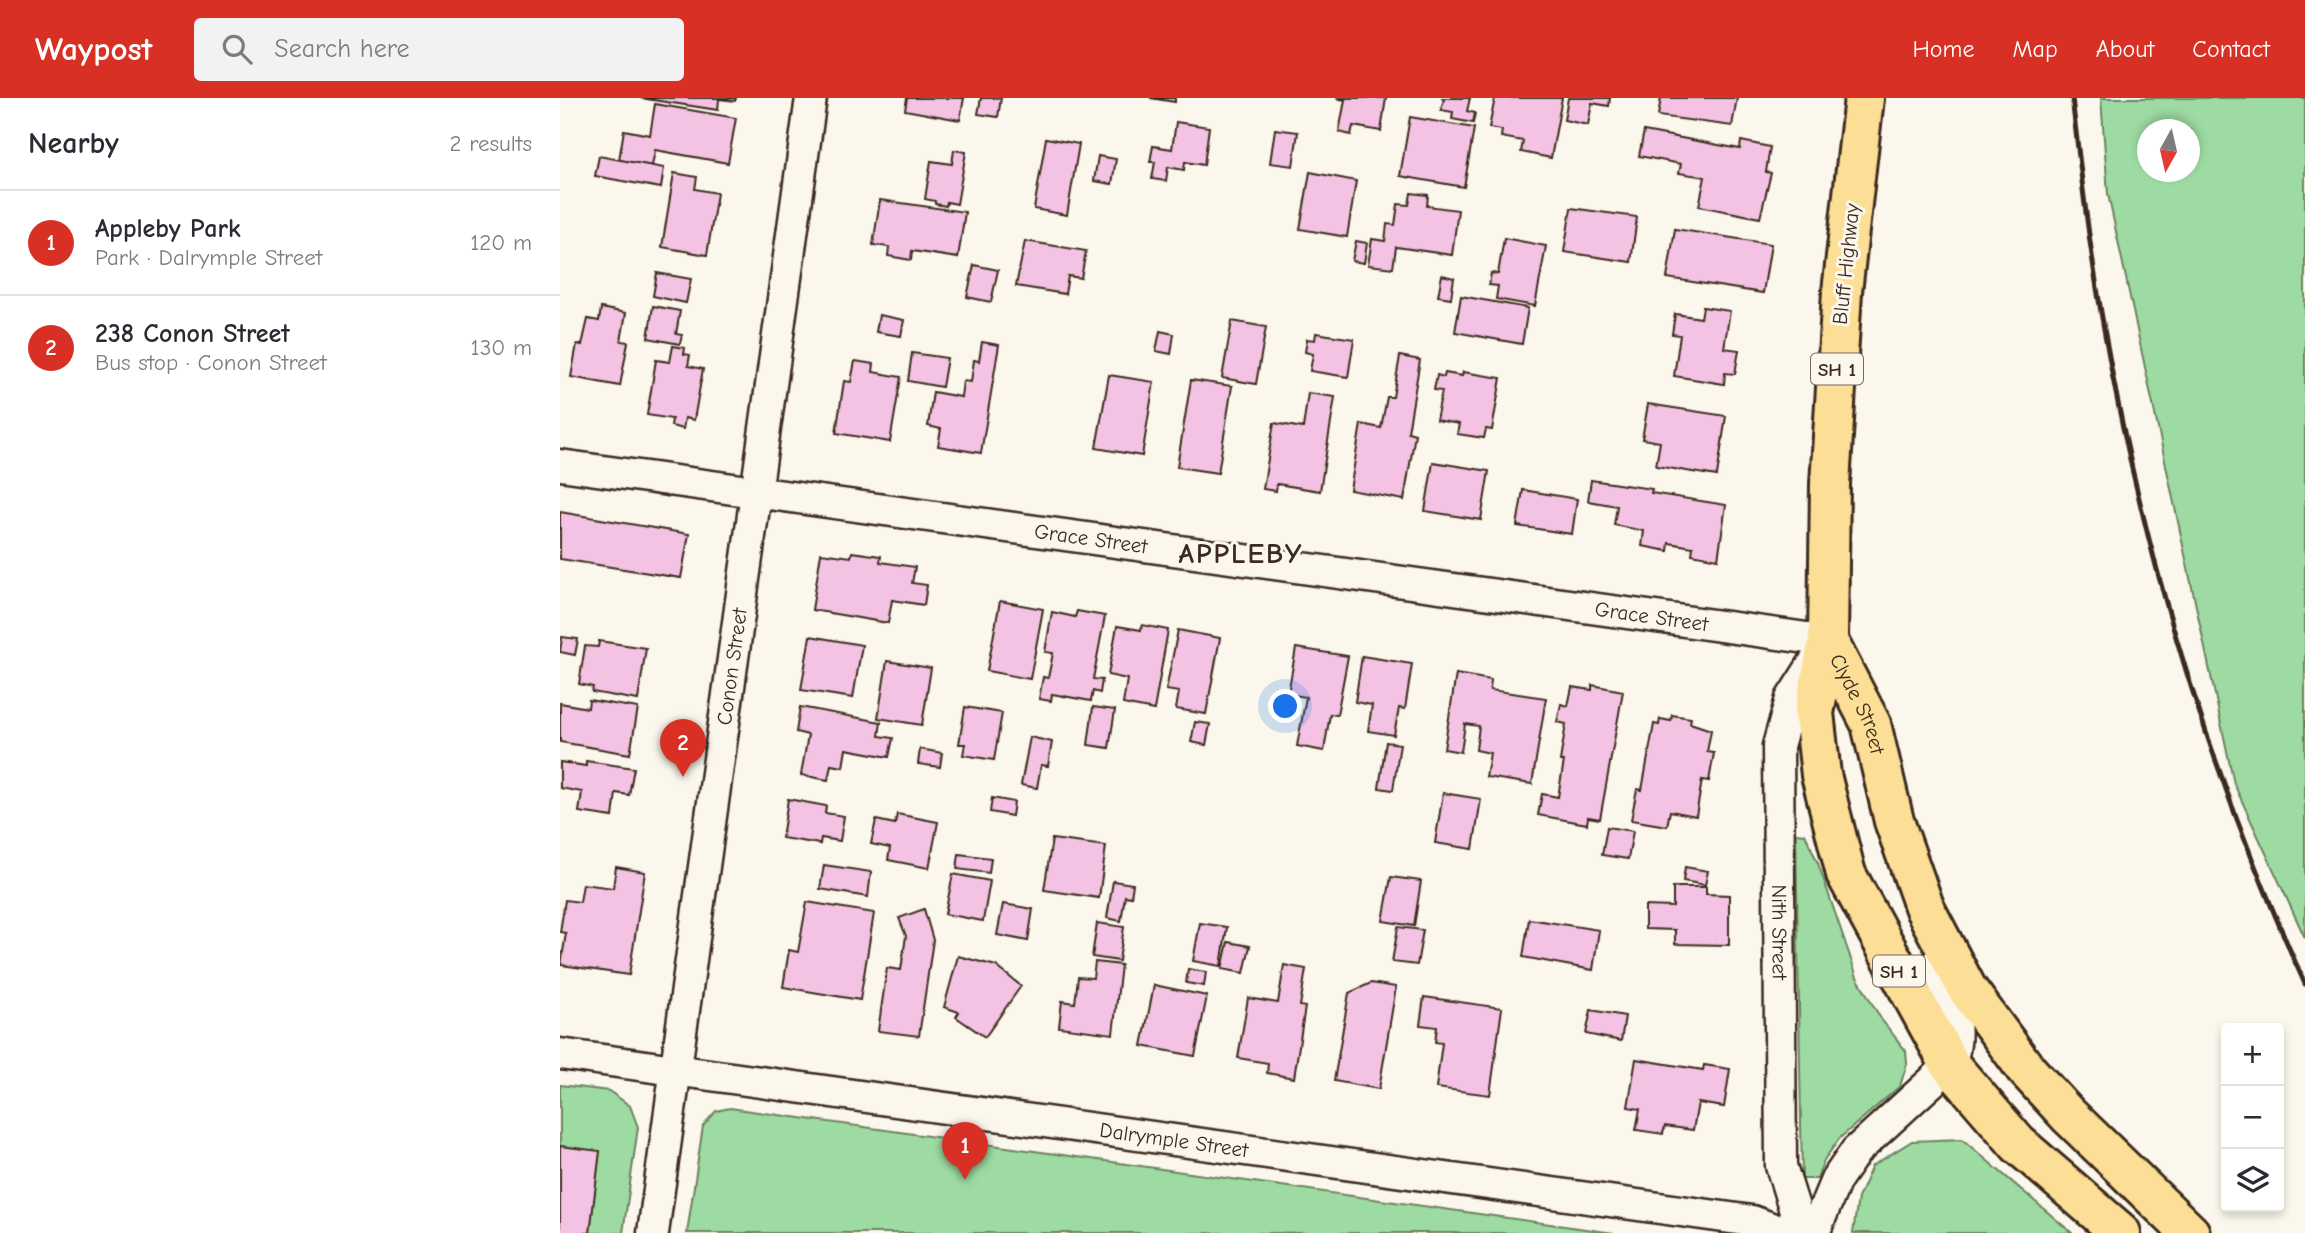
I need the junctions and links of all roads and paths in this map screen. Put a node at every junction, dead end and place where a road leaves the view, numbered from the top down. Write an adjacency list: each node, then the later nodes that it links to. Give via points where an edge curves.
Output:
1 (811, 98): 4 (street, Conon Street)
2 (1864, 98): 5 (highway, Bluff Highway / SH 1, via 1839,333 1829,484)
3 (560, 465): 4 (street, Grace Street)
4 (756, 492): 5 (street, Grace Street); 9 (street, Conon Street)
5 (1828, 641): 6 (highway, Clyde Street / SH 1, via 1871,724); 8 (highway, Clyde Street / SH 1, via 1814,713 1821,775 1846,874); 12 (street, Nith Street, via 1791,699 1778,746 1781,1166)
6 (1905, 856): 8 (street, via 1906,908 1954,1008 1956,1049); 15 (highway, Clyde Street / SH 1, via 1946,951 1993,1027 2068,1115)
7 (560, 1054): 9 (street, Dalrymple Street)
8 (1950, 1065): 13 (street, via 1856,1152 1836,1180); 14 (highway, Clyde Street / SH 1, via 2018,1144)
9 (676, 1070): 10 (street, Conon Street); 11 (street, Dalrymple Street, via 1752,1221)
10 (653, 1233)
11 (1785, 1233)
12 (1802, 1233)
13 (1814, 1233)
14 (2122, 1233)
15 (2190, 1233)

